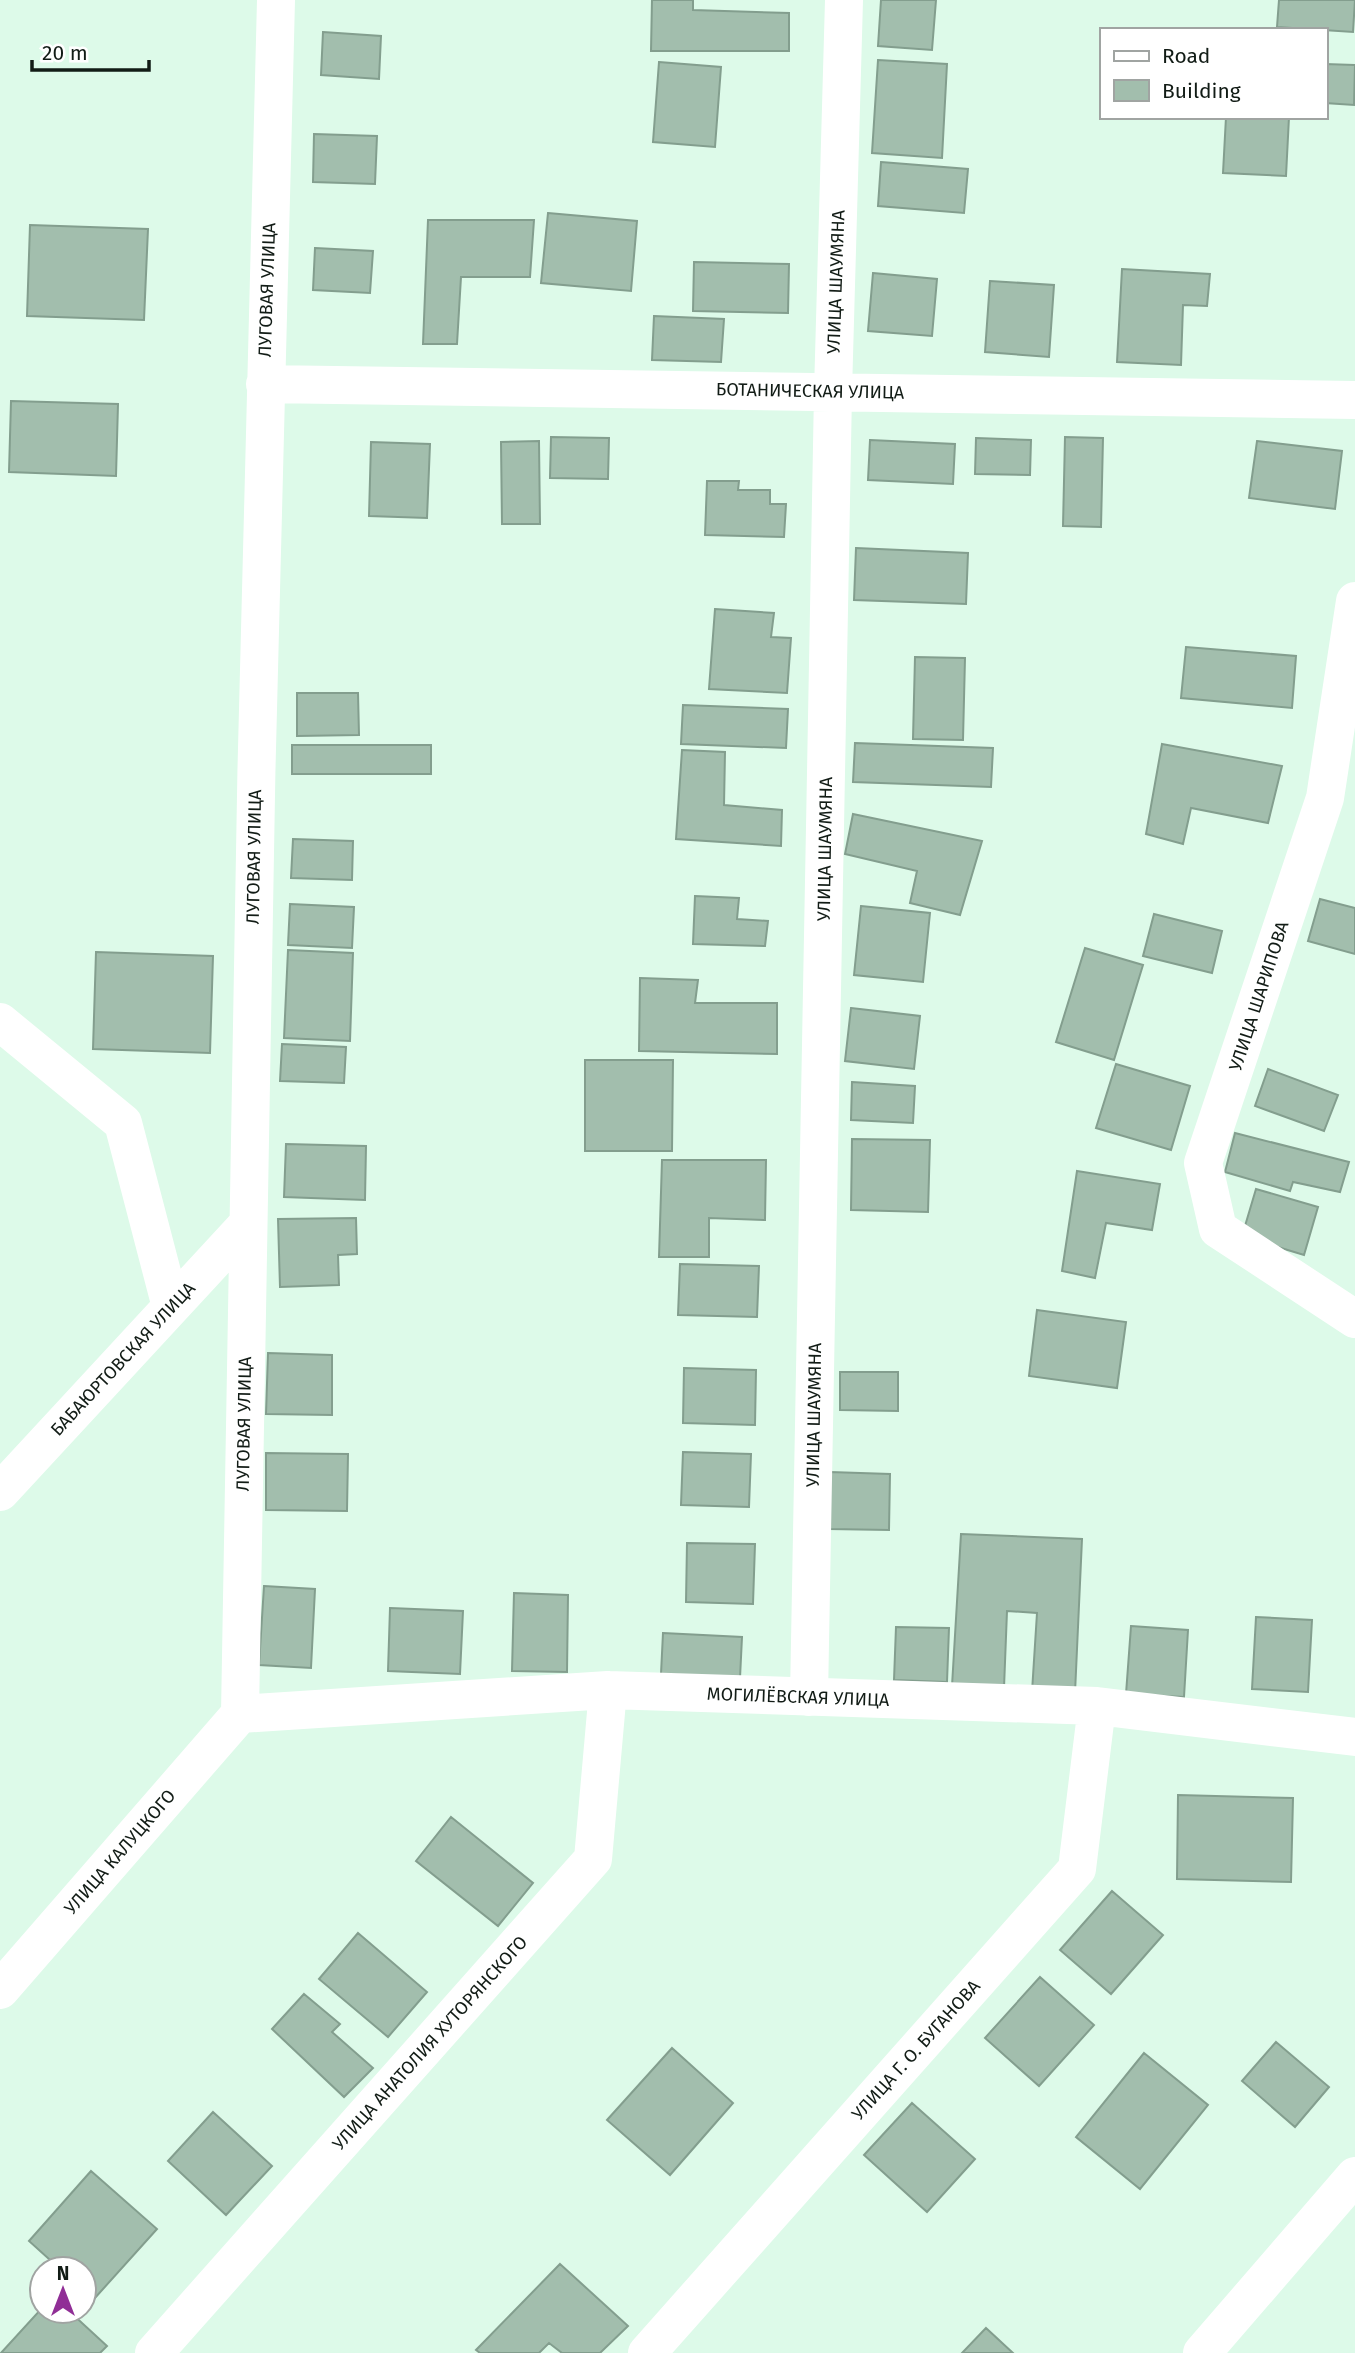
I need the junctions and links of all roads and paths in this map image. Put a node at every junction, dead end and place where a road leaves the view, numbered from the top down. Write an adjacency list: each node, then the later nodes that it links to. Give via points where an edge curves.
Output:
1 (276, 0): 3 (street, ЛУГОВАЯ УЛИЦА)
2 (844, 0): 4 (street, УЛИЦА ШАУМЯНА)
3 (265, 384): 4 (street, БОТАНИЧЕСКАЯ УЛИЦА); 8 (street, ЛУГОВАЯ УЛИЦА)
4 (833, 392): 5 (street, БОТАНИЧЕСКАЯ УЛИЦА); 13 (street, УЛИЦА ШАУМЯНА)
5 (1355, 400)
6 (1355, 601): 10 (street, УЛИЦА ШАРИПОВА, via 1325,798 1203,1163 1218,1229)
7 (0, 1022): 9 (street, via 122,1123)
8 (247, 1225): 9 (street, БАБАЮРТОВСКАЯ УЛИЦА); 15 (street, ЛУГОВАЯ УЛИЦА)
9 (171, 1307): 11 (street, БАБАЮРТОВСКАЯ УЛИЦА)
10 (1355, 1319)
11 (0, 1492)
12 (608, 1690): 13 (street, МОГИЛЁВСКАЯ УЛИЦА); 15 (street, МОГИЛЁВСКАЯ УЛИЦА); 19 (street, УЛИЦА АНАТОЛИЯ ХУТОРЯНСКОГО, via 593,1859)
13 (809, 1697): 14 (street, МОГИЛЁВСКАЯ УЛИЦА)
14 (1097, 1706): 16 (street, МОГИЛЁВСКАЯ УЛИЦА); 20 (street, УЛИЦА Г. О. БУГАНОВА, via 1077,1869)
15 (240, 1714): 17 (street, УЛИЦА КАЛУЦКОГО)
16 (1355, 1737)
17 (0, 1990)
18 (1355, 2176): 21 (street)
19 (154, 2353)
20 (647, 2353)
21 (1202, 2353)

